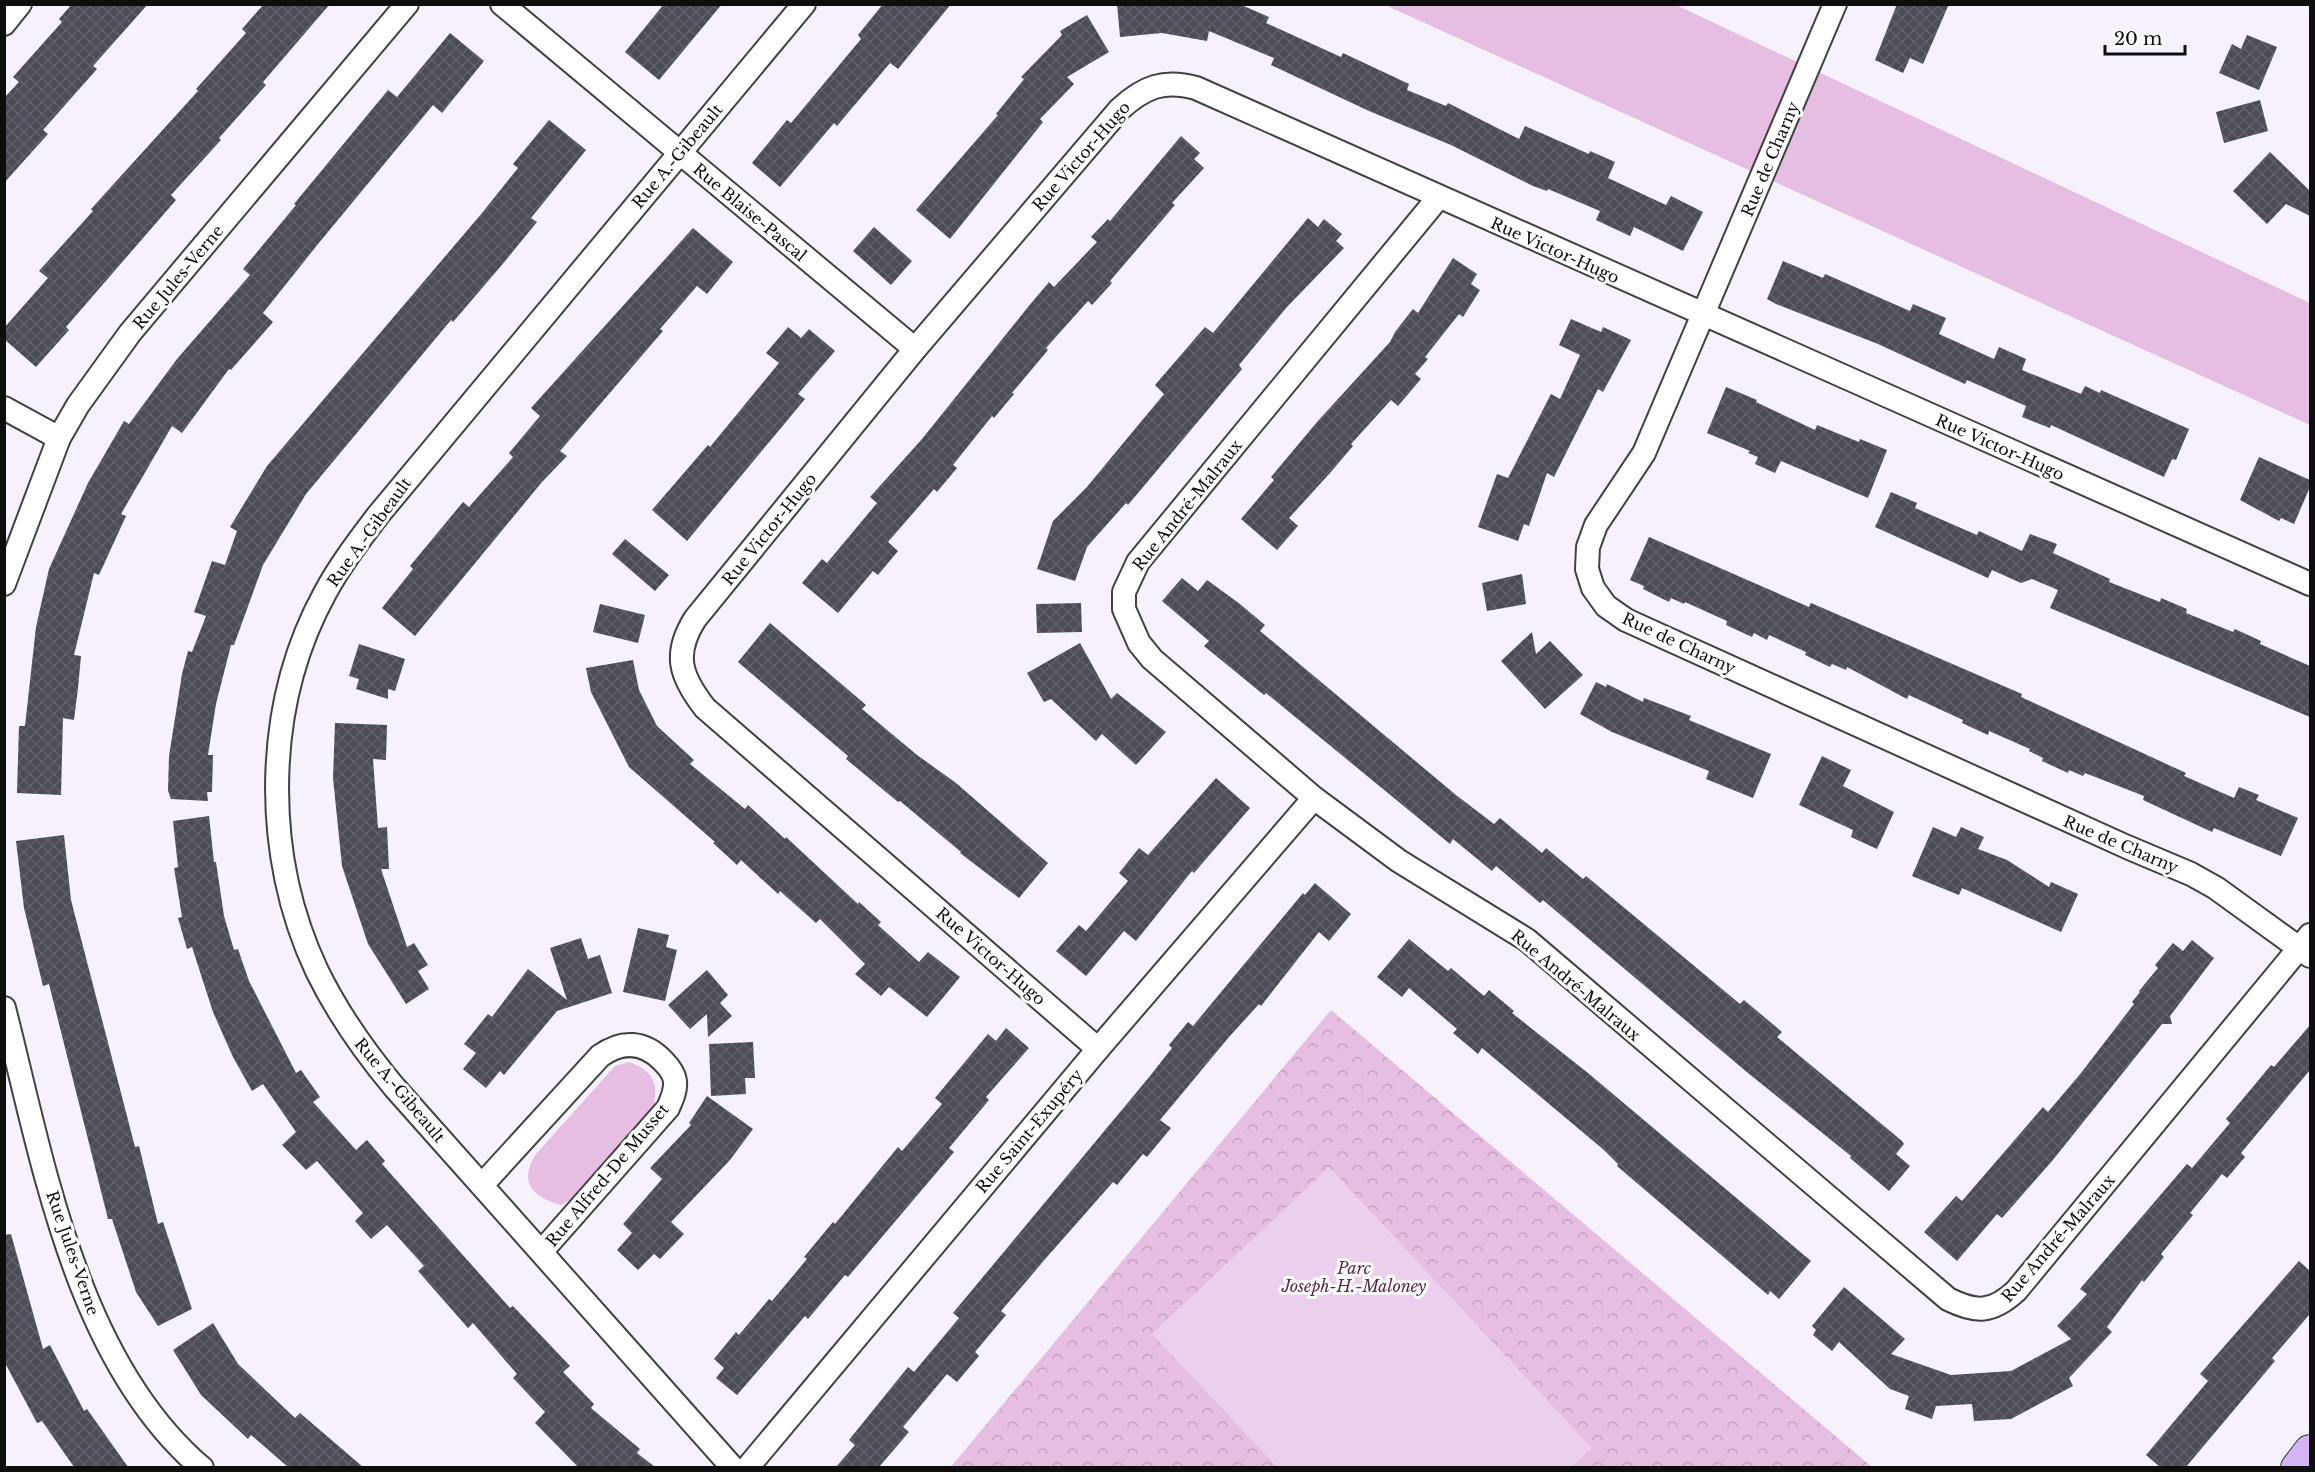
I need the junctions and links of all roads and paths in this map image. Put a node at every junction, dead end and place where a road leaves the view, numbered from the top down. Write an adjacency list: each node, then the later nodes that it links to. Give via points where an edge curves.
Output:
1 (20, 4): 6 (street)
2 (407, 4): 12 (street, Rue Jules-Verne, via 130,333)
3 (502, 4): 7 (street, Rue Blaise-Pascal)
4 (804, 4): 7 (street, Rue A.-Gibeault)
5 (1835, 4): 9 (street, Rue de Charny)
6 (4, 24)
7 (680, 153): 10 (street, Rue Blaise-Pascal); 19 (street, Rue A.-Gibeault, via 347,556 324,594 304,641 280,734 279,827 287,877 316,968 369,1056)
8 (1438, 198): 9 (street, Rue Victor-Hugo); 10 (street, Rue Victor-Hugo, via 1196,88 1163,83 1120,109); 15 (street, Rue André-Malraux, via 1138,562 1124,592 1129,625 1152,659)
9 (1703, 315): 14 (street, Rue Victor-Hugo); 16 (street, Rue de Charny, via 1644,453 1596,525 1588,547 1587,569 1593,588 1606,606 1626,620 2191,874)
10 (915, 349): 18 (street, Rue Victor-Hugo, via 695,619 682,645 684,677 705,708)
11 (4, 408): 12 (street)
12 (59, 438): 13 (street, Rue Jules-Verne)
13 (4, 584)
14 (2310, 584)
15 (1314, 798): 16 (street, Rue André-Malraux, via 1399,861 1527,940 1948,1299 1982,1310 2000,1305 2016,1291); 18 (street, Rue Saint-Exupéry)
16 (2307, 947)
17 (4, 1008): 22 (street, Rue Jules-Verne, via 45,1168 78,1273 105,1340 140,1402)
18 (1098, 1049): 24 (street, Rue Saint-Exupéry)
19 (482, 1185): 20 (street, Rue A.-Gibeault); 20 (street, Rue Alfred-De Musset, via 600,1056 613,1047 644,1046 669,1067 675,1079 675,1092 668,1108)
20 (542, 1251): 23 (street, Rue A.-Gibeault)
21 (2310, 1451): 25 (street)
22 (202, 1467)
23 (733, 1467)
24 (747, 1467)
25 (2296, 1467)

